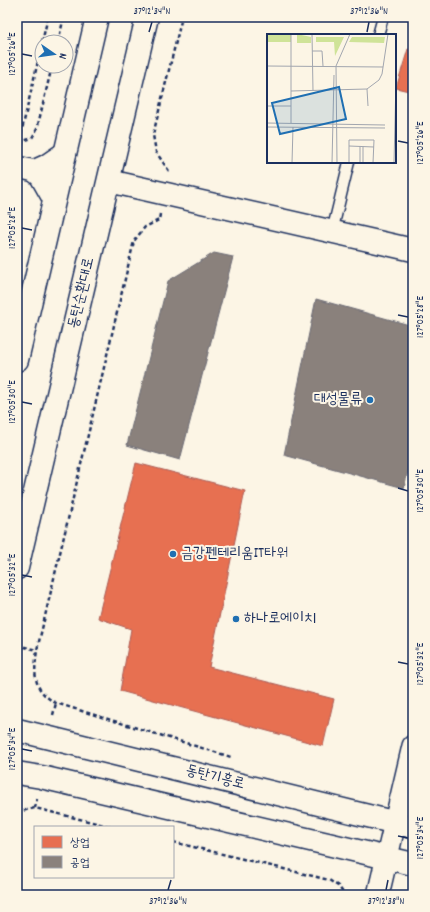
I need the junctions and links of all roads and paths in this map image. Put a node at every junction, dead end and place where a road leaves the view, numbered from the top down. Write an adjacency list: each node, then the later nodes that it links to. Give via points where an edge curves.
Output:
1 (48, 17): 7 (path)
2 (64, 17): 8 (path)
3 (97, 17): 14 (street)
4 (147, 17): 18 (street, 동탄순환대로)
5 (182, 17): 17 (path, via 153,135 156,152)
6 (383, 17): 9 (lane)
7 (44, 34)
8 (60, 34)
9 (378, 34)
10 (35, 74): 12 (path, via 21,134)
11 (50, 74): 12 (path, via 37,129 32,138)
12 (23, 141): 13 (path)
13 (21, 147)
14 (65, 153): 16 (street, via 46,166); 19 (street)
15 (349, 163): 21 (lane)
16 (26, 169): 19 (street, via 41,176)
17 (170, 171)
18 (109, 181): 21 (street); 24 (street, 동탄순환대로)
19 (54, 199): 23 (street)
20 (158, 220): 26 (path, via 145,227 134,241)
21 (332, 232): 22 (street)
22 (413, 250)
23 (17, 360)
24 (17, 568)
25 (17, 645): 26 (path)
26 (37, 650): 29 (path, via 37,683 44,696 56,703)
27 (17, 730): 32 (street, 동탄기흥로)
28 (413, 746): 32 (street)
29 (238, 760)
30 (17, 773): 35 (street)
31 (17, 812): 33 (path, via 35,808)
32 (404, 825): 35 (street)
33 (108, 826)
34 (174, 842): 37 (path, via 329,880)
35 (386, 858): 36 (street); 38 (street)
36 (413, 864)
37 (345, 895)
38 (378, 895)

